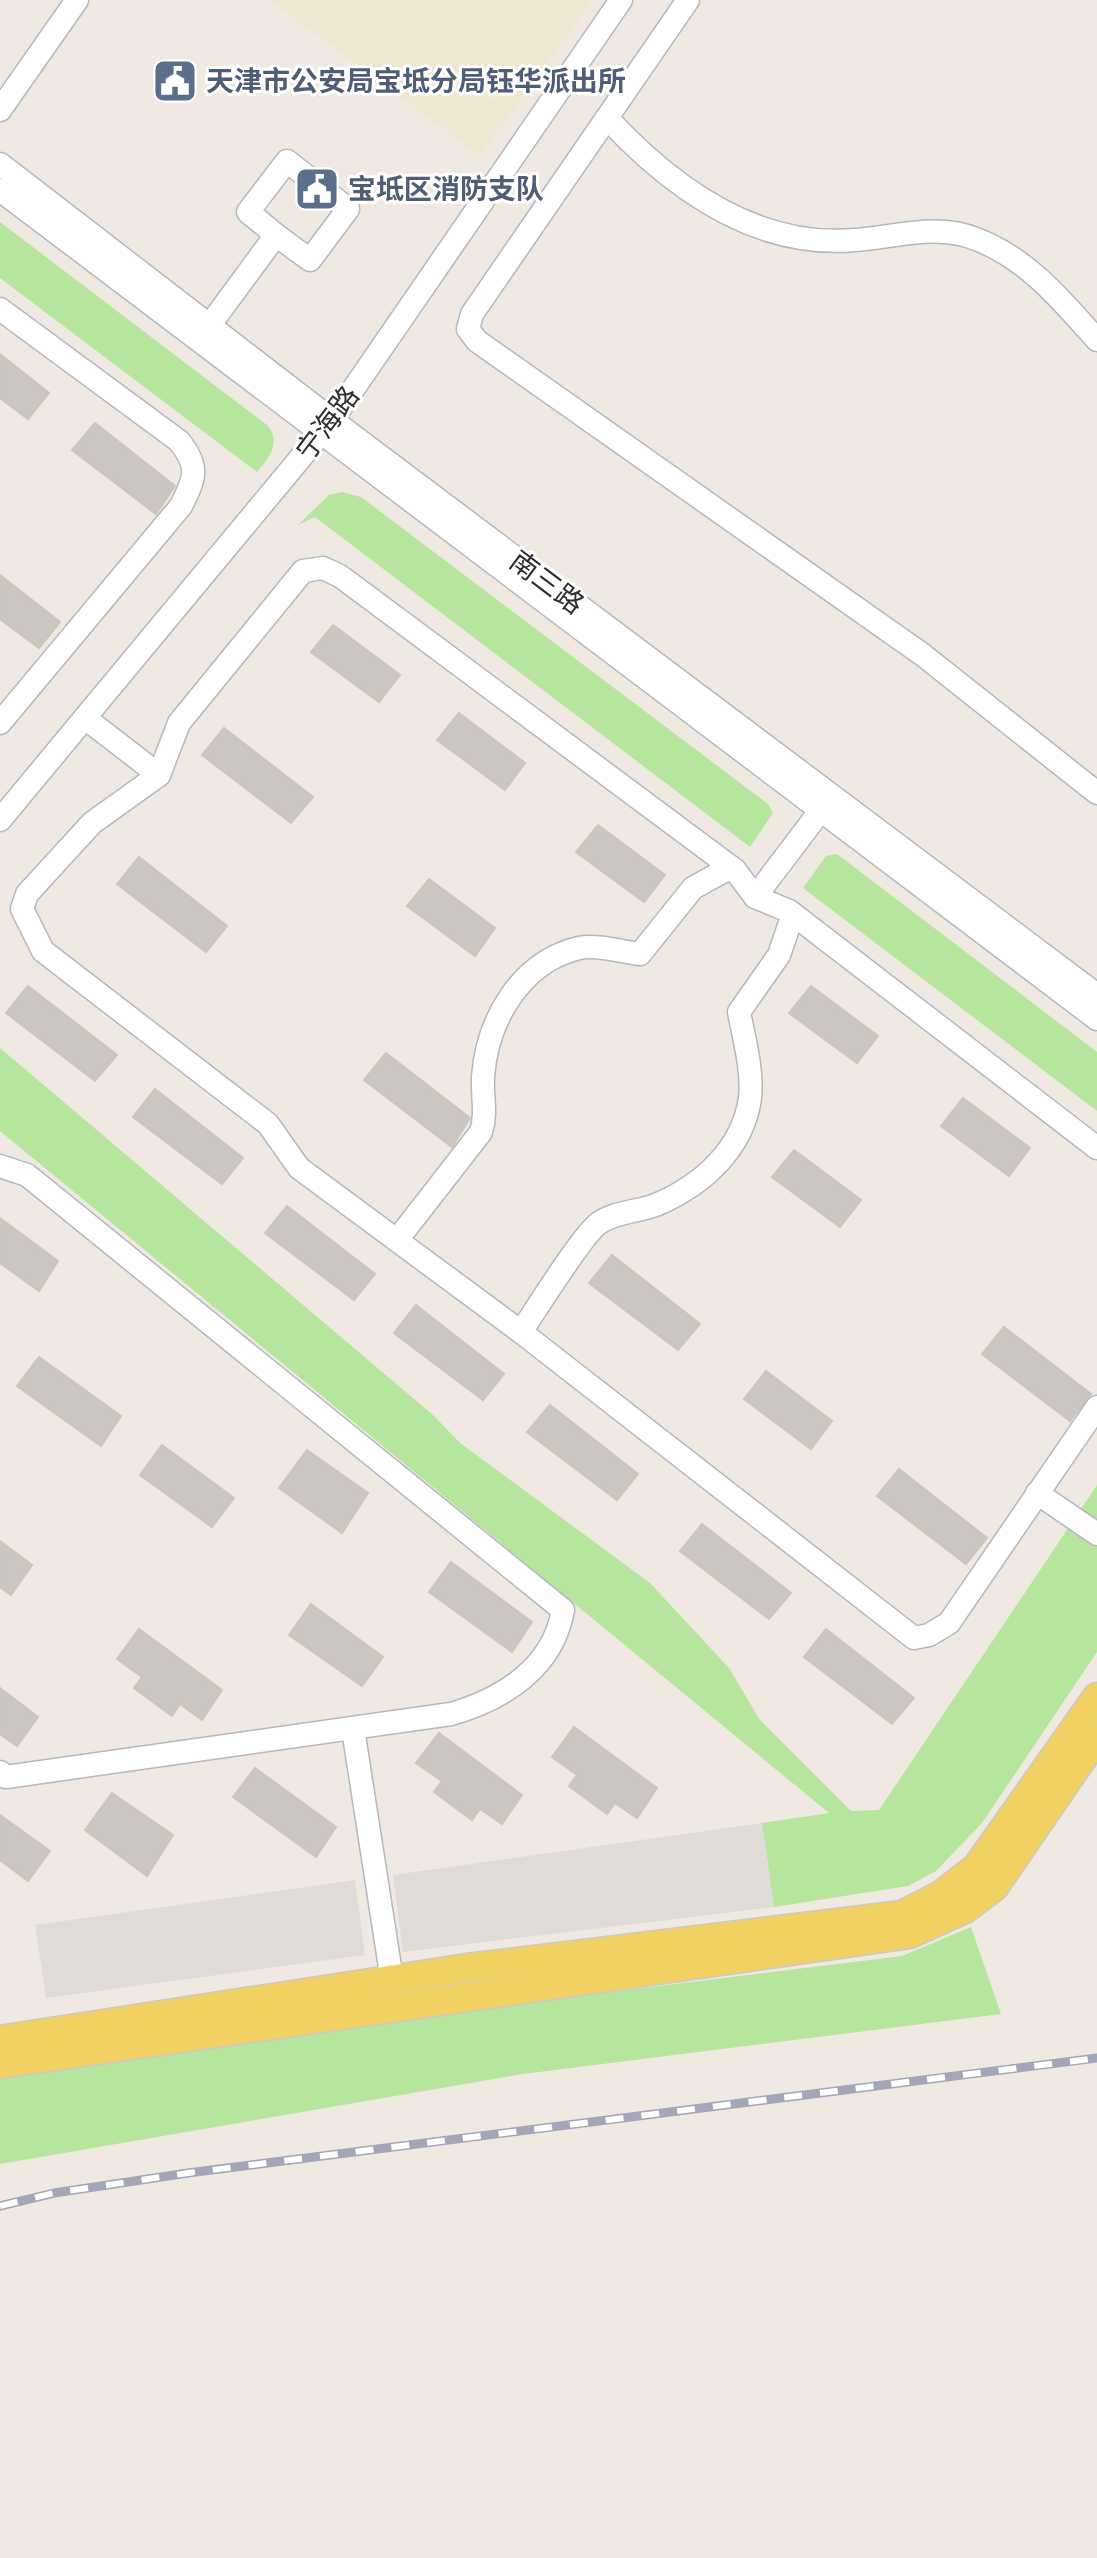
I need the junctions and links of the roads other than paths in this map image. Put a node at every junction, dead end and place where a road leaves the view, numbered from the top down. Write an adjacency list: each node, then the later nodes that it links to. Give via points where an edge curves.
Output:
1 (77, 0): 4 (street)
2 (621, 0): 12 (street, 宁海路)
3 (688, 0): 5 (street)
4 (0, 110)
5 (607, 118): 11 (street, via 647,161 694,198 744,221 801,239 854,241 937,231 975,238 1020,263); 16 (street, via 472,314 468,329 477,341 923,655)
6 (0, 164): 10 (street, 南三路)
7 (0, 190): 12 (street, 南三路)
8 (276, 235): 8 (street, via 310,260 348,209 287,161 248,212); 10 (street)
9 (0, 309): 14 (street, via 179,441 192,457 194,481 181,506)
10 (209, 326): 12 (street, 南三路)
11 (1097, 340)
12 (327, 427): 13 (street, 宁海路); 17 (street, 南三路); 22 (street, 南三路)
13 (85, 718): 15 (street); 18 (street, 宁海路)
14 (0, 723)
15 (159, 775): 19 (street, via 179,723 303,571 323,568); 26 (street, via 92,823 27,894 22,909 28,927 43,951 268,1124 299,1168)
16 (1097, 793)
17 (821, 810): 20 (street); 23 (street, 南三路)
18 (0, 820)
19 (731, 867): 20 (street); 26 (street, via 693,888 640,954 580,947 541,967 510,995 490,1032 481,1132)
20 (755, 897): 21 (street)
21 (793, 914): 24 (street); 27 (street, via 779,955 739,1012 750,1098 738,1135 714,1168 688,1191 598,1223)
22 (1097, 995)
23 (1097, 1019)
24 (1097, 1148)
25 (0, 1166): 32 (street, via 27,1175 563,1610 560,1630 543,1658 518,1684 488,1703)
26 (397, 1240): 27 (street)
27 (521, 1332): 29 (street, via 914,1638 949,1623)
28 (1097, 1407): 29 (street)
29 (1037, 1493): 30 (street)
30 (1097, 1534)
31 (1097, 1697): 35 (main road, via 977,1867 941,1895 902,1915)
32 (353, 1729): 34 (street, via 6,1777); 35 (street)
33 (1097, 1737): 37 (main road, via 994,1887 965,1909 910,1934)
34 (0, 1772)
35 (392, 1980): 36 (main road)
36 (0, 2040)
37 (0, 2064)

